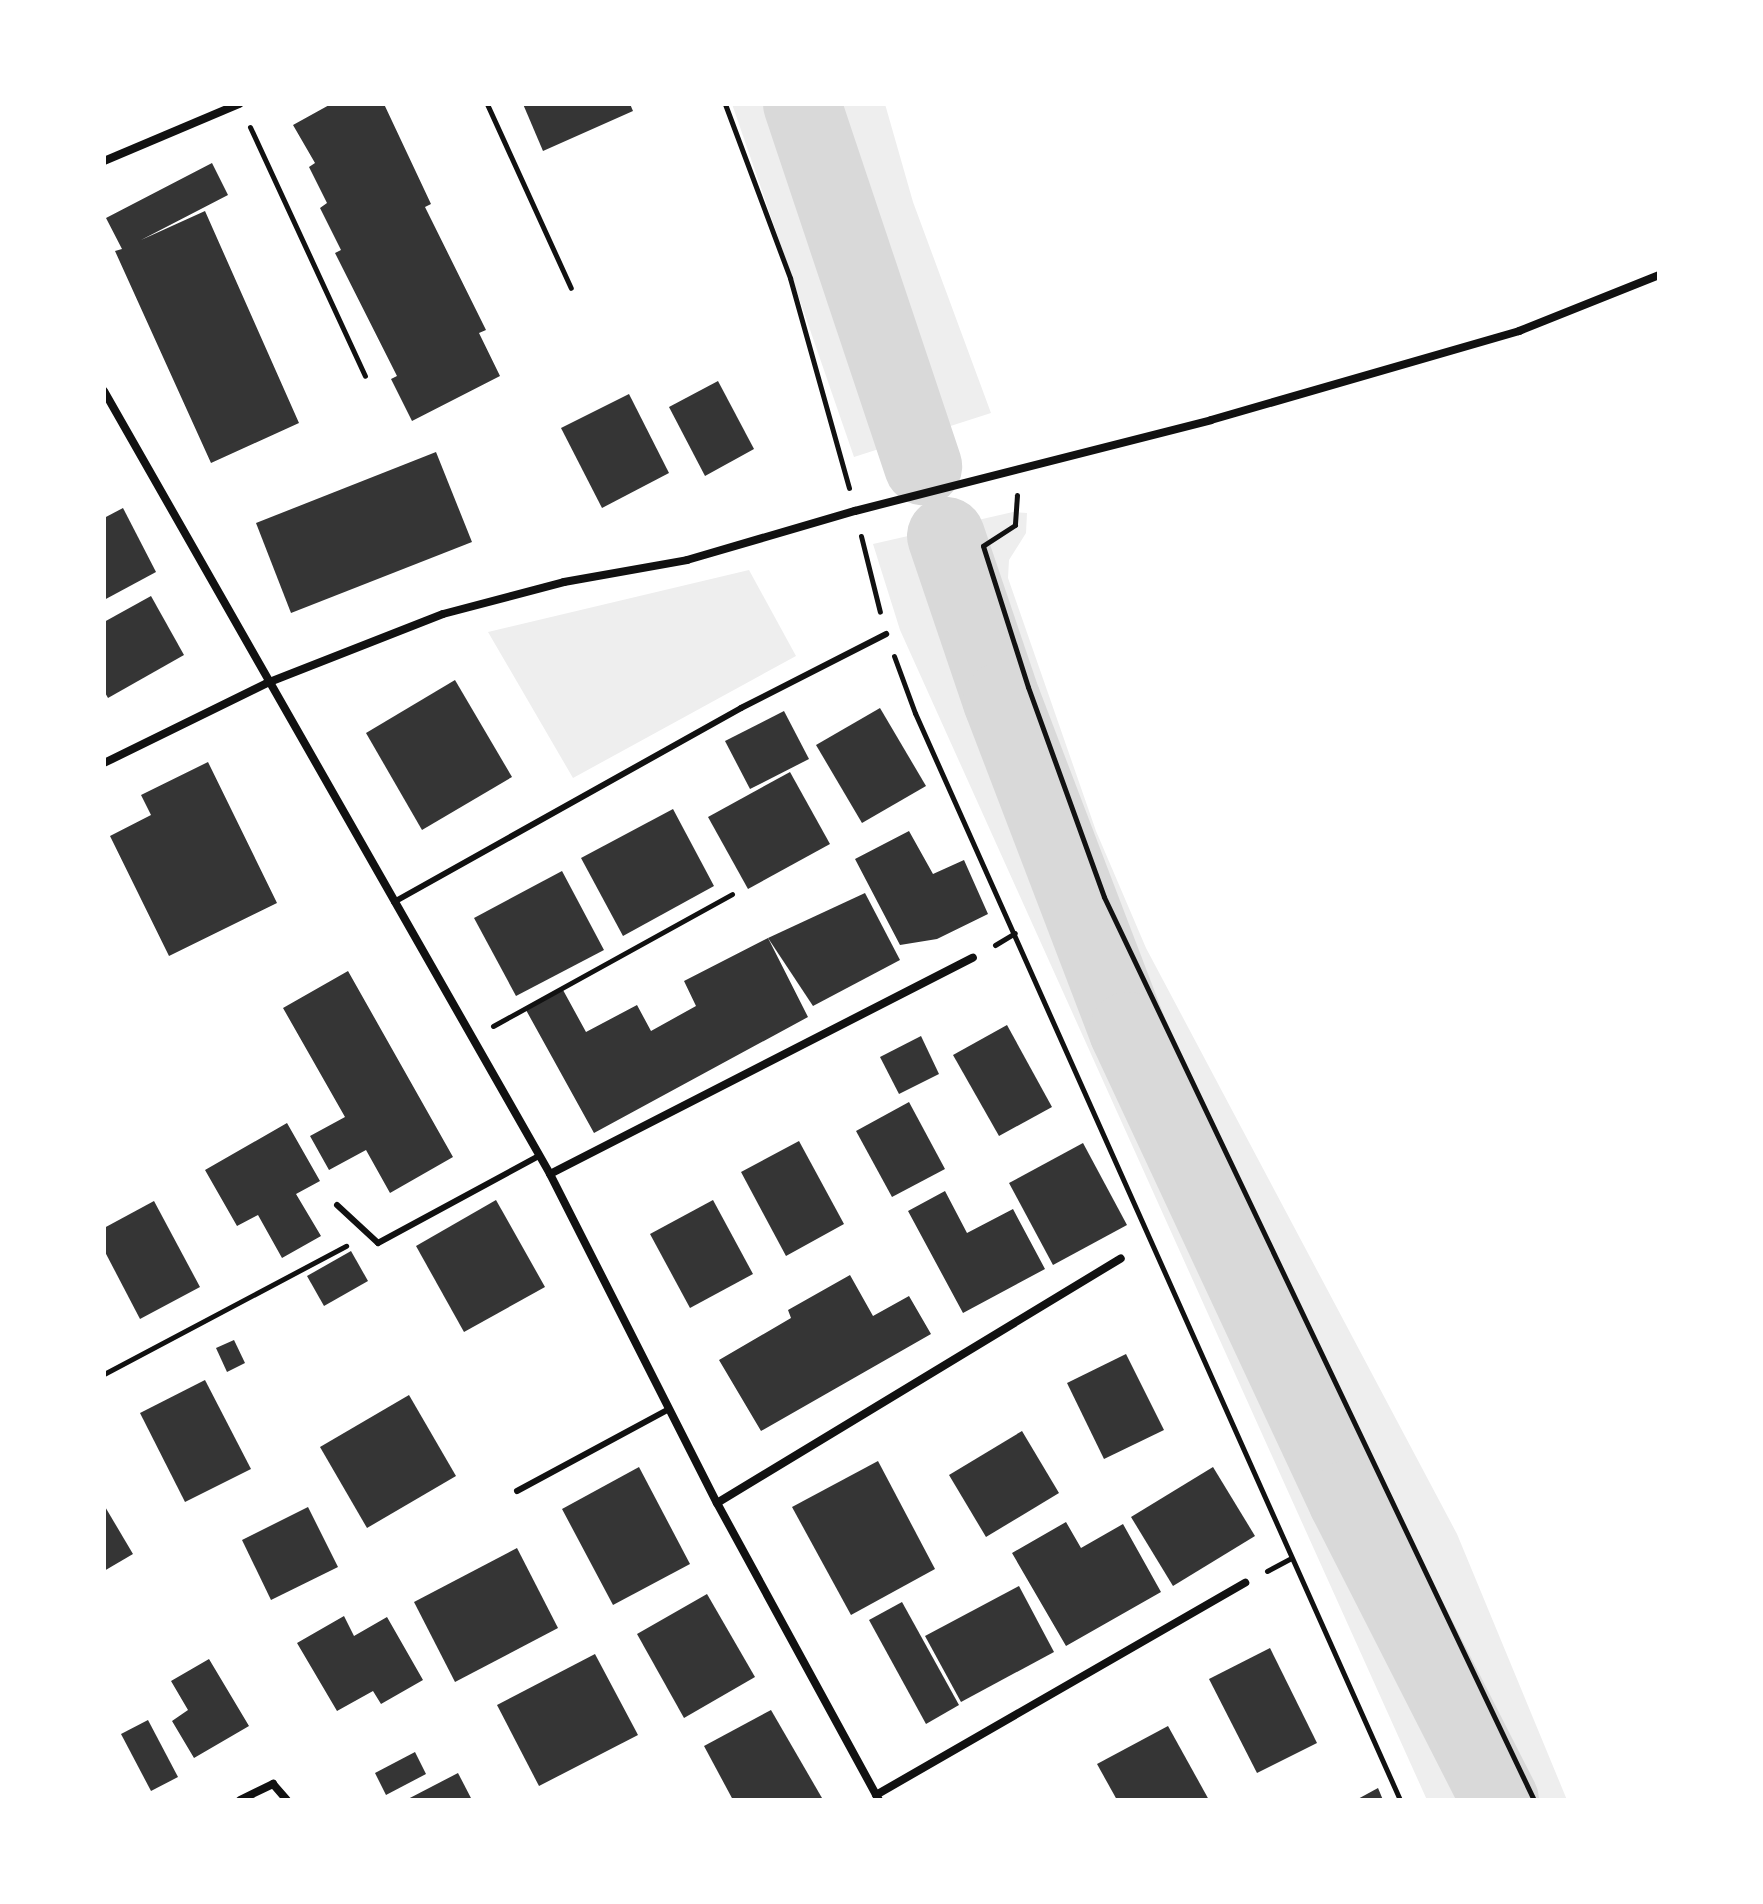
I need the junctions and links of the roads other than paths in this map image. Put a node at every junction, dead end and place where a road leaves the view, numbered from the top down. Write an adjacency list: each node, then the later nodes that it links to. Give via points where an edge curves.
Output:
1 (239, 104): 2 (street)
2 (104, 161)
3 (1659, 275): 6 (street, via 1519,331 1211,420 687,560 564,582 443,614)
4 (104, 391): 6 (street)
5 (886, 634): 8 (lane, via 741,708)
6 (267, 683): 7 (street); 8 (street)
7 (104, 763)
8 (394, 902): 10 (street)
9 (973, 958): 11 (street)
10 (539, 1156): 11 (street); 12 (lane, via 378,1243)
11 (550, 1174): 14 (street)
12 (337, 1205)
13 (1121, 1258): 16 (street)
14 (669, 1409): 15 (lane); 16 (street)
15 (517, 1491)
16 (717, 1503): 18 (street)
17 (1245, 1583): 18 (street)
18 (878, 1799)
19 (240, 1800): 20 (street, via 273,1784)
20 (287, 1800)

